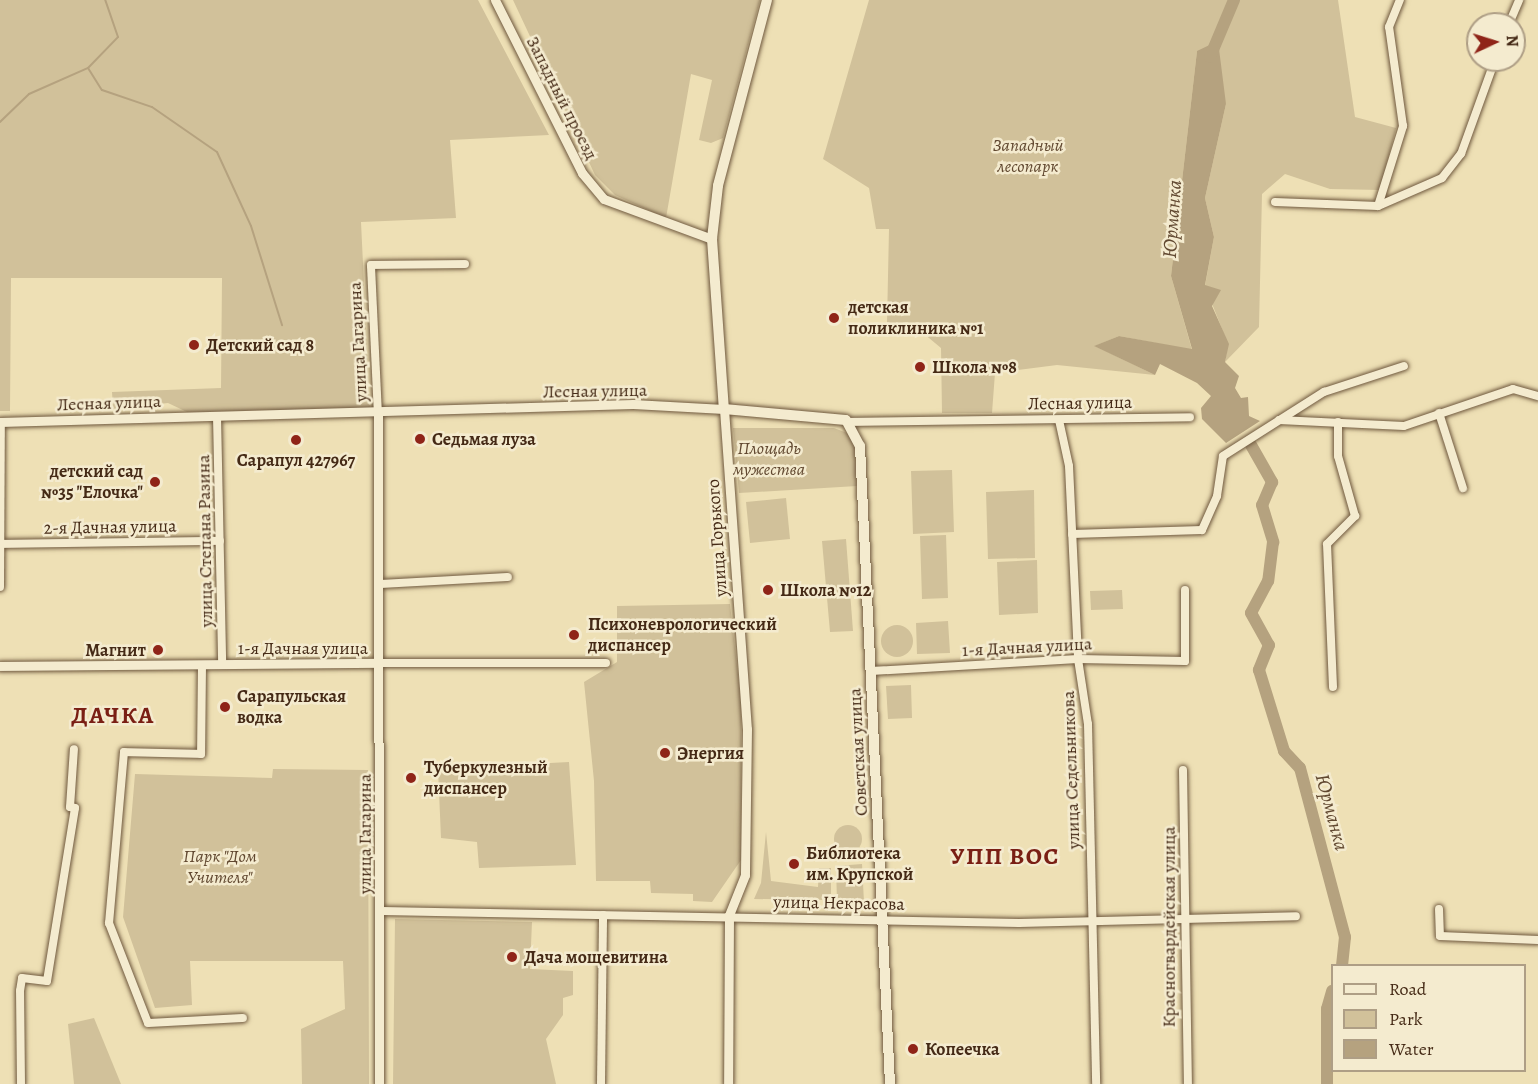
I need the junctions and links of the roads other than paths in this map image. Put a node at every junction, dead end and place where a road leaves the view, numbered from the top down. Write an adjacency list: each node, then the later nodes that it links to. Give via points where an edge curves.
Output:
1 (495, 0): 7 (street, Западный проезд, via 582,173 604,199)
2 (767, 0): 7 (main road, улица Горького, via 718,186)
3 (1400, 0): 6 (street, via 1389,27 1403,126)
4 (1491, 72): 6 (street, via 1459,156 1442,178)
5 (1275, 202): 6 (street)
6 (1378, 206)
7 (712, 239): 11 (main road, улица Горького)
8 (465, 264): 13 (street, улица Гагарина, via 371,265)
9 (1404, 366): 17 (street, via 1324,392)
10 (1538, 396): 12 (street, via 1513,389)
11 (723, 409): 13 (street, Лесная улица, via 633,404); 19 (main road, Лесная улица); 42 (street, улица Горького, via 747,729 745,875)
12 (1439, 413): 20 (street, via 1404,426); 21 (street)
13 (378, 415): 14 (street, Лесная улица); 26 (street, улица Гагарина)
14 (217, 416): 18 (street, Лесная улица); 23 (street, улица Степана Разина)
15 (1190, 417): 16 (street, Лесная улица)
16 (1059, 420): 19 (street, Лесная улица); 22 (street, улица Седельникова)
17 (1278, 420): 20 (street); 22 (street, via 1223,456 1217,496 1202,530)
18 (1, 422): 24 (street)
19 (849, 422): 35 (main road, Советская улица, via 861,446)
20 (1338, 422): 36 (street, via 1338,456 1355,516 1327,544)
21 (1463, 488)
22 (1072, 534): 29 (street, улица Седельникова)
23 (220, 541): 24 (street, 2-я Дачная улица); 33 (street, улица Степана Разина)
24 (0, 544): 27 (street)
25 (508, 577): 26 (street)
26 (380, 584): 30 (street, улица Гагарина)
27 (0, 587)
28 (1185, 590): 29 (street, 1-я Дачная улица, via 1185,661)
29 (1078, 659): 35 (street, 1-я Дачная улица); 46 (street, улица Седельникова, via 1088,724)
30 (380, 663): 31 (street, 1-я Дачная улица); 33 (street, 1-я Дачная улица); 40 (street, улица Гагарина)
31 (606, 663)
32 (202, 665): 33 (street, 1-я Дачная улица); 34 (street, 1-я Дачная улица); 48 (street, via 201,754 124,752 109,923 148,1023)
33 (222, 665)
34 (0, 666)
35 (871, 671): 44 (main road, Советская улица)
36 (1333, 687)
37 (74, 749): 49 (street, via 70,807 75,808 47,981 22,978)
38 (1183, 770): 45 (street, Красногвардейская улица)
39 (1439, 909): 47 (street, via 1440,936)
40 (381, 911): 41 (street, улица Некрасова); 50 (street, улица Гагарина)
41 (603, 915): 42 (street, улица Некрасова); 51 (street)
42 (729, 915): 44 (street, улица Некрасова); 52 (street, улица Горького)
43 (1296, 916): 45 (street, улица Некрасова)
44 (882, 918): 46 (street, улица Некрасова); 53 (main road, Советская улица)
45 (1186, 921): 46 (street, улица Некрасова); 55 (street, Красногвардейская улица)
46 (1092, 923): 54 (street, улица Седельникова)
47 (1538, 940)
48 (243, 1018)
49 (21, 1084)
50 (380, 1084)
51 (601, 1084)
52 (728, 1084)
53 (890, 1084)
54 (1095, 1084)
55 (1188, 1084)

